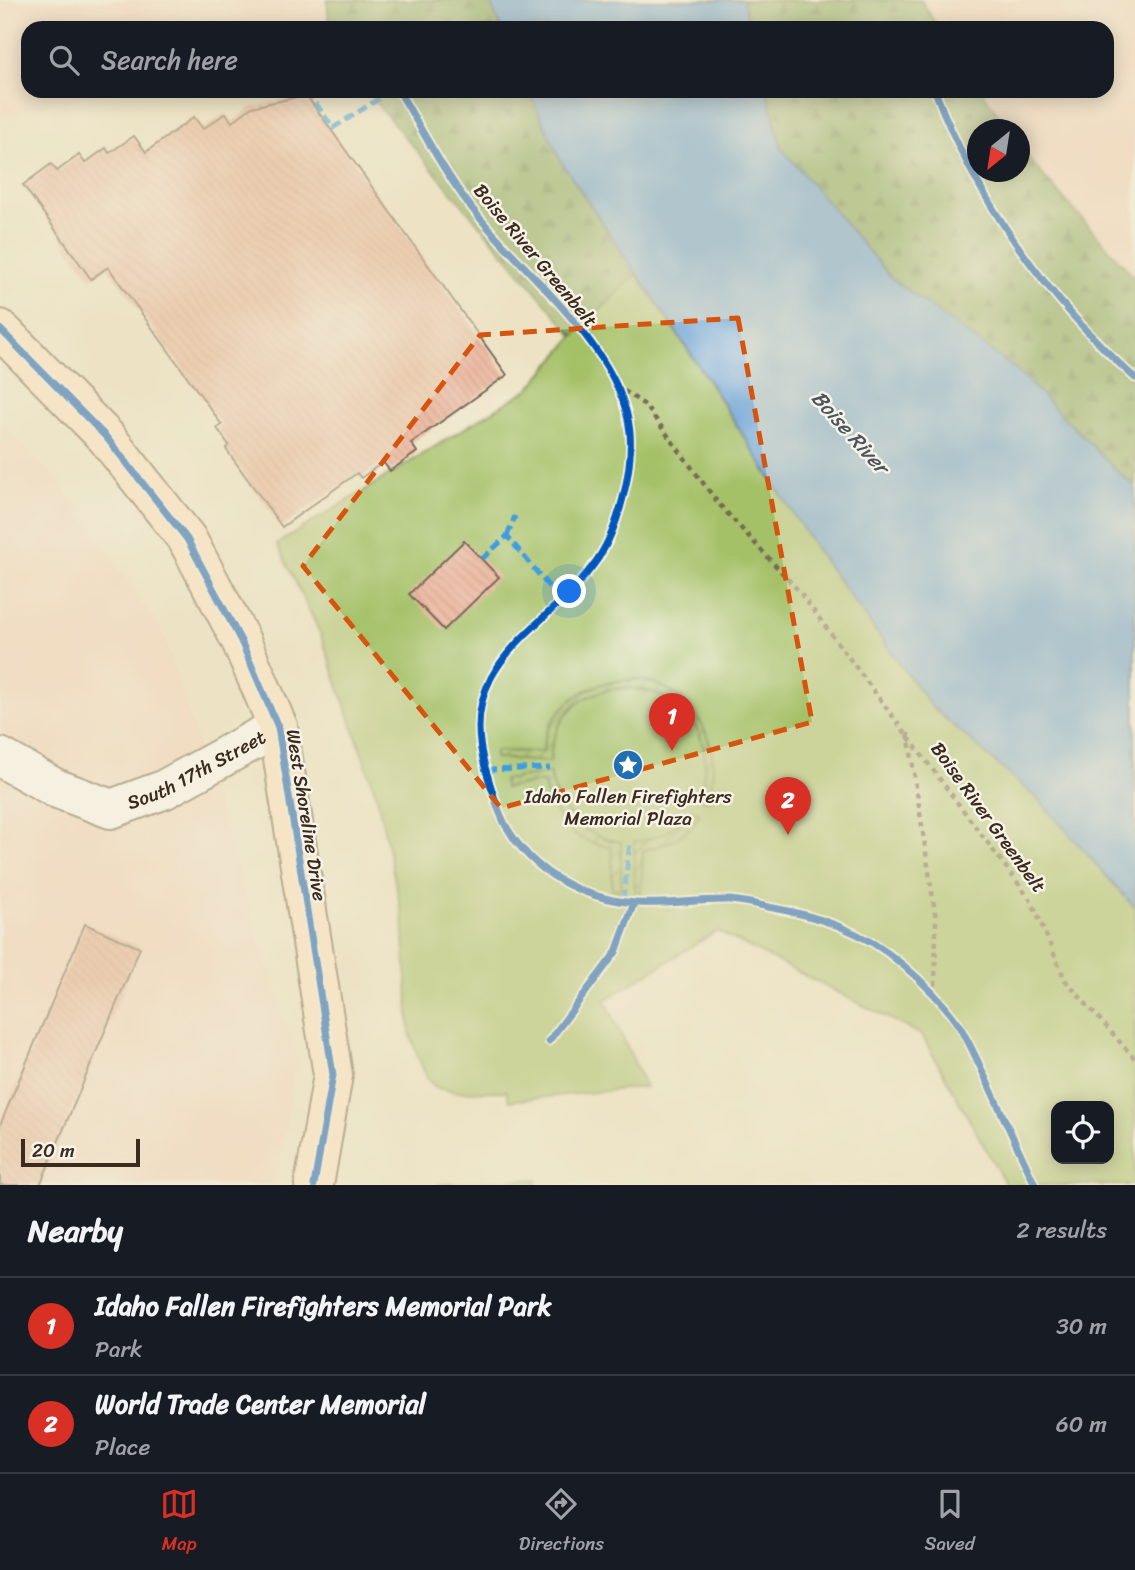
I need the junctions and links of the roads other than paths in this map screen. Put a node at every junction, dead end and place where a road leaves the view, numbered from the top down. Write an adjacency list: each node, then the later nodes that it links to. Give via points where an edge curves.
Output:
1 (0, 329): 2 (main road, West Shoreline Drive, via 106,437 187,539 241,641)
2 (278, 727): 3 (street, South 17th Street, via 163,790 111,809 55,788); 4 (main road, West Shoreline Drive, via 333,1074)
3 (0, 757)
4 (314, 1185)

